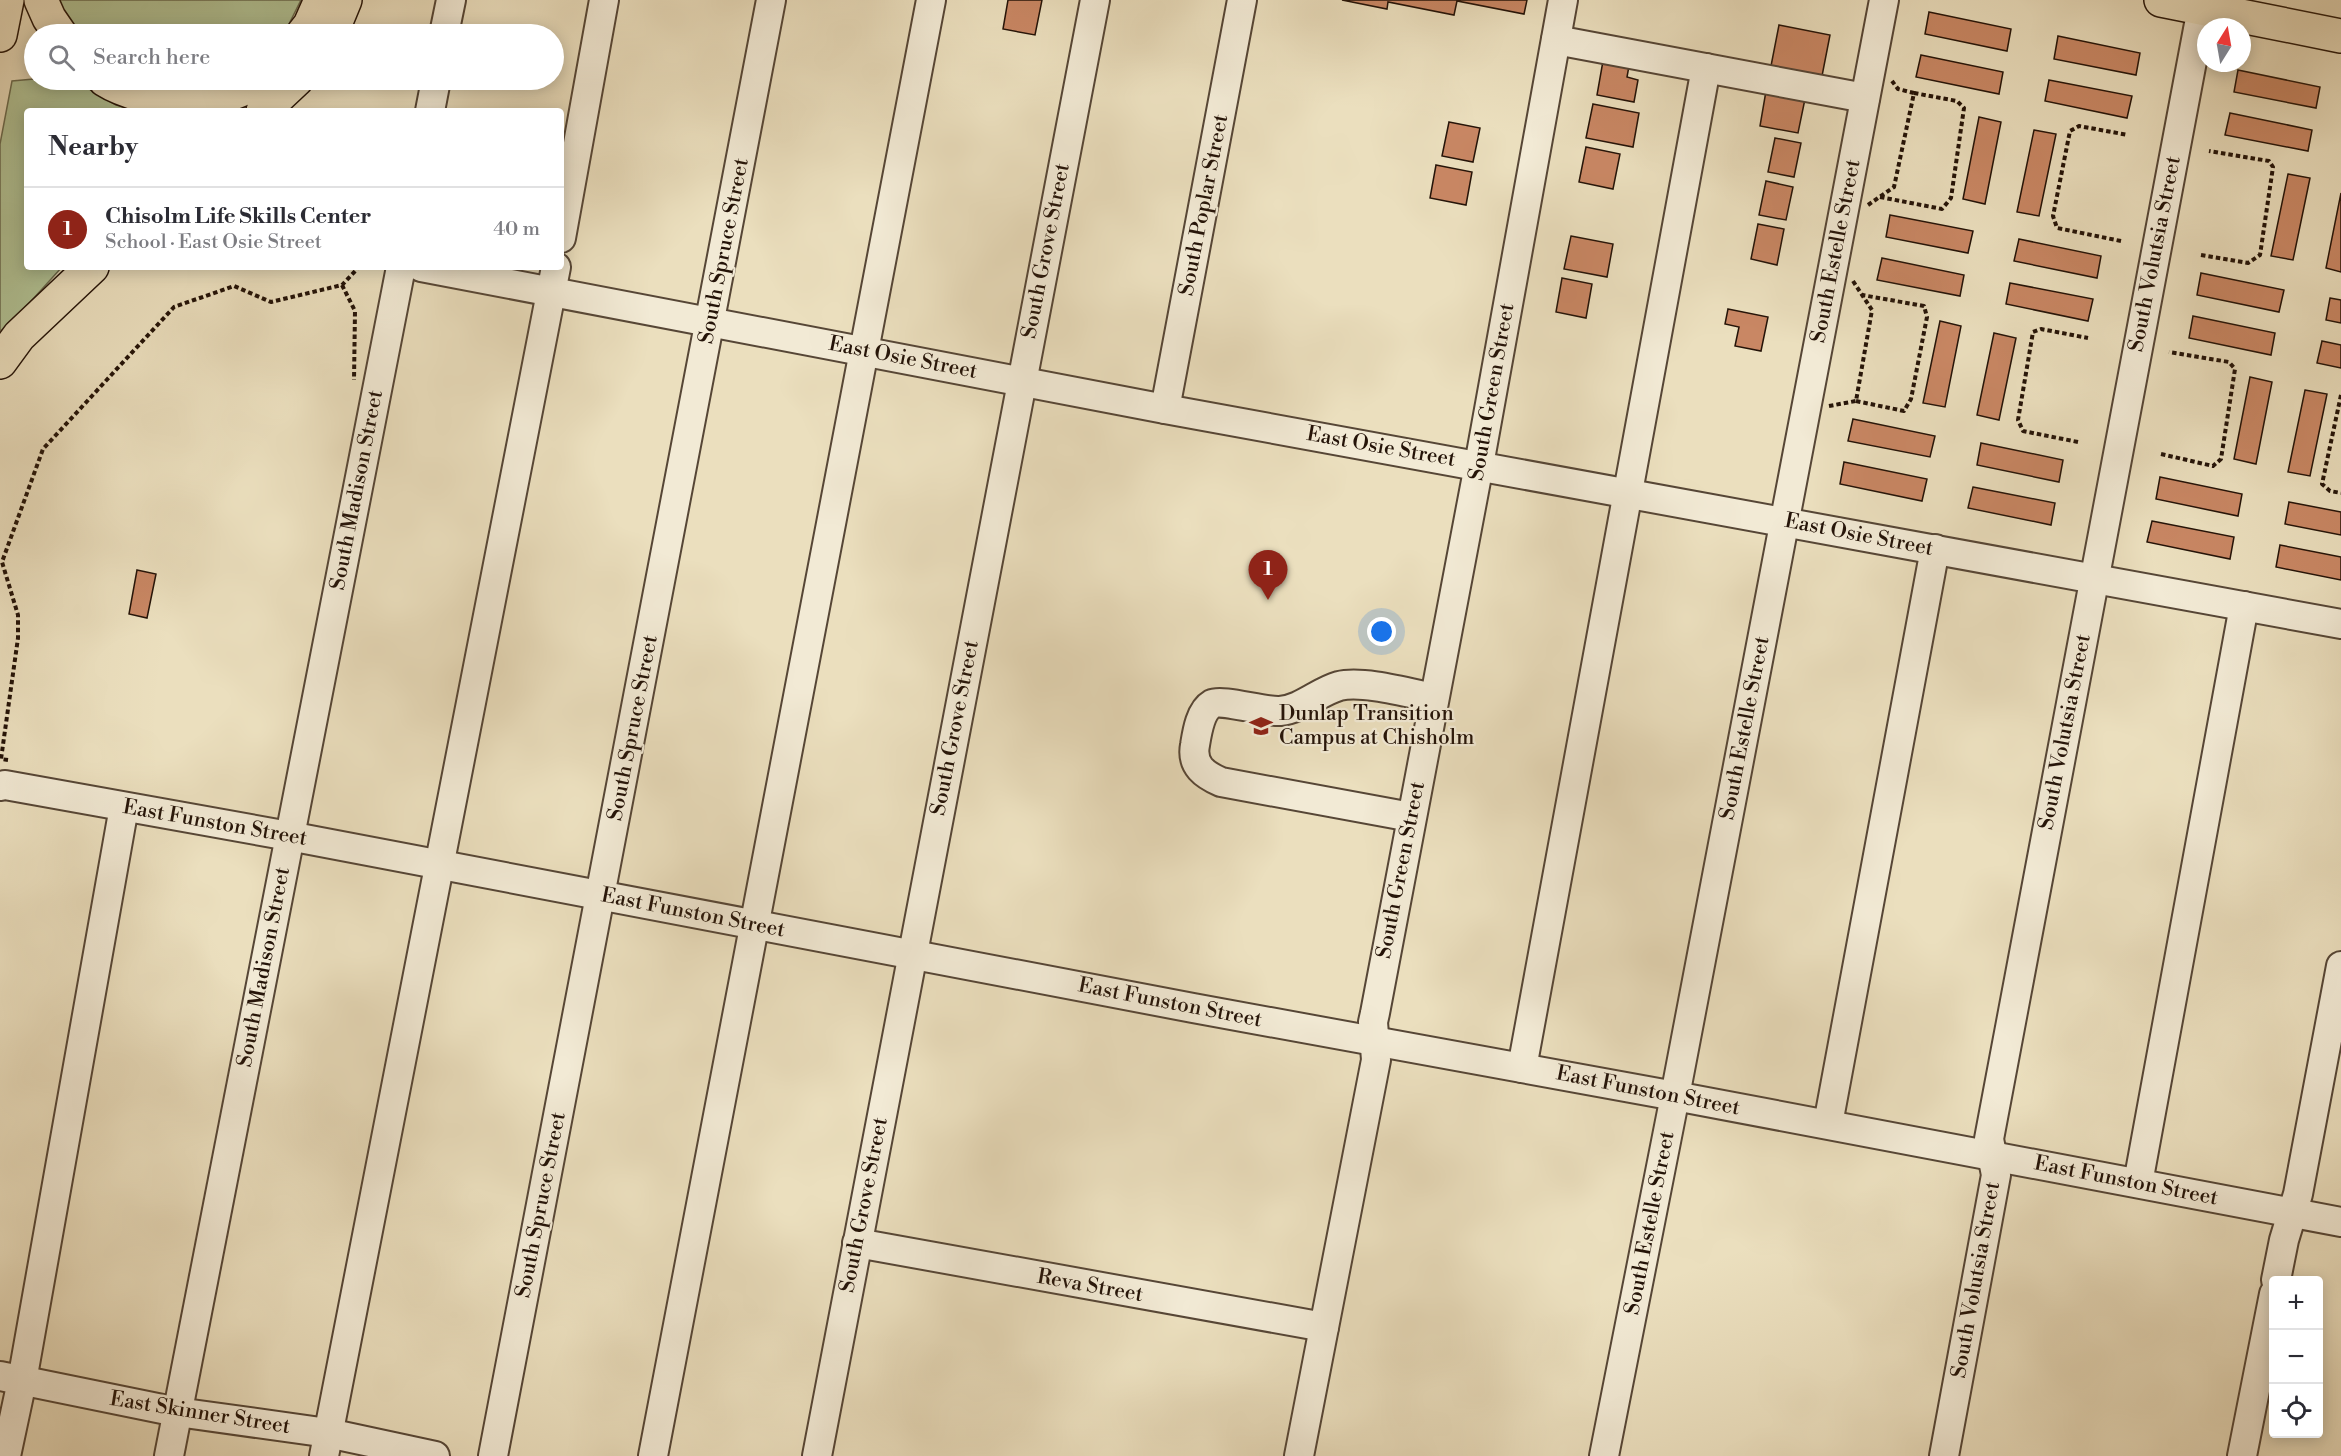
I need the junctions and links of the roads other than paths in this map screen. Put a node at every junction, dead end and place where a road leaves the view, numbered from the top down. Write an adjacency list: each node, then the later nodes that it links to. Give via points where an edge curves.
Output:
1 (7, 0): 19 (main road)
2 (41, 0): 15 (main road)
3 (321, 0): 16 (main road)
4 (345, 0): 17 (main road)
5 (451, 0): 18 (street)
6 (604, 0): 30 (street)
7 (771, 0): 35 (street, South Spruce Street)
8 (931, 0): 36 (street)
9 (1095, 0): 38 (street, South Grove Street)
10 (1242, 0): 39 (street, South Poplar Street)
11 (1563, 0): 21 (street, South Green Street)
12 (1884, 0): 27 (street, South Estelle Street)
13 (2161, 0): 14 (main road)
14 (2202, 8): 20 (main road); 44 (street, South Volutsia Street)
15 (53, 24)
16 (310, 24)
17 (335, 24)
18 (446, 24)
19 (0, 34)
20 (2341, 36)
21 (1556, 40): 22 (street); 40 (street, South Green Street)
22 (1706, 68): 27 (street); 41 (street)
23 (125, 90): 24 (main road, via 188,103)
24 (239, 90)
25 (285, 90): 28 (main road)
26 (434, 90): 29 (street)
27 (1865, 99): 42 (street, South Estelle Street)
28 (266, 108)
29 (431, 108)
30 (564, 221)
31 (89, 270): 37 (main road, via 19,336)
32 (400, 270): 51 (street, South Madison Street)
33 (454, 270): 34 (street, East Osie Street)
34 (553, 279): 35 (street, East Osie Street); 52 (street)
35 (711, 322): 36 (street, East Osie Street); 53 (street, South Spruce Street)
36 (863, 350): 38 (street, East Osie Street); 54 (street)
37 (0, 362)
38 (1022, 380): 39 (street, East Osie Street); 55 (street, South Grove Street)
39 (1165, 409): 40 (street, East Osie Street)
40 (1479, 465): 41 (street, East Osie Street); 47 (street, South Green Street)
41 (1628, 492): 42 (street, East Osie Street); 58 (street)
42 (1785, 521): 43 (street, East Osie Street); 59 (street, South Estelle Street)
43 (1935, 549): 44 (street, East Osie Street); 60 (street)
44 (2094, 578): 45 (street, East Osie Street); 61 (street, South Volutsia Street, via 1989,1139)
45 (2244, 606): 46 (street, East Osie Street); 62 (street)
46 (2341, 624)
47 (1434, 698): 50 (street, South Green Street); 50 (street, via 1354,684 1339,686 1281,711 1219,702 1210,705 1203,715 1194,749 1199,769 1221,783)
48 (0, 768): 49 (street, East Funston Street, via 5,784)
49 (124, 807): 51 (street, East Funston Street); 69 (street)
50 (1411, 818): 57 (street, South Green Street, via 1375,1013)
51 (289, 836): 52 (street, East Funston Street); 70 (street, South Madison Street)
52 (439, 864): 53 (street, East Funston Street); 71 (street)
53 (601, 895): 54 (street, East Funston Street); 75 (street, South Spruce Street)
54 (754, 924): 55 (street, East Funston Street); 76 (street)
55 (912, 954): 57 (street, East Funston Street); 65 (street, South Grove Street)
56 (2341, 966): 63 (street)
57 (1374, 1041): 58 (street, East Funston Street); 68 (street, South Green Street, via 1376,1060)
58 (1522, 1068): 59 (street, East Funston Street)
59 (1675, 1096): 60 (street, East Funston Street); 79 (street, South Estelle Street)
60 (1828, 1124): 61 (street, East Funston Street)
61 (1992, 1155): 62 (street, East Funston Street); 80 (street, South Volutsia Street, via 1996,1175)
62 (2138, 1183): 63 (street, East Funston Street)
63 (2292, 1212): 64 (street, East Funston Street); 66 (street)
64 (2341, 1222)
65 (857, 1243): 68 (street, Reva Street); 77 (street, South Grove Street)
66 (2277, 1276)
67 (2269, 1319): 81 (street)
68 (1324, 1327): 78 (street, South Green Street)
69 (11, 1378): 70 (street, East Skinner Street); 72 (street)
70 (177, 1412): 71 (street, East Skinner Street); 73 (street, South Madison Street)
71 (326, 1445): 74 (street, East Skinner Street)
72 (6, 1456)
73 (169, 1456)
74 (435, 1456)
75 (493, 1456)
76 (653, 1456)
77 (817, 1456)
78 (1299, 1456)
79 (1604, 1456)
80 (1944, 1456)
81 (2242, 1456)

